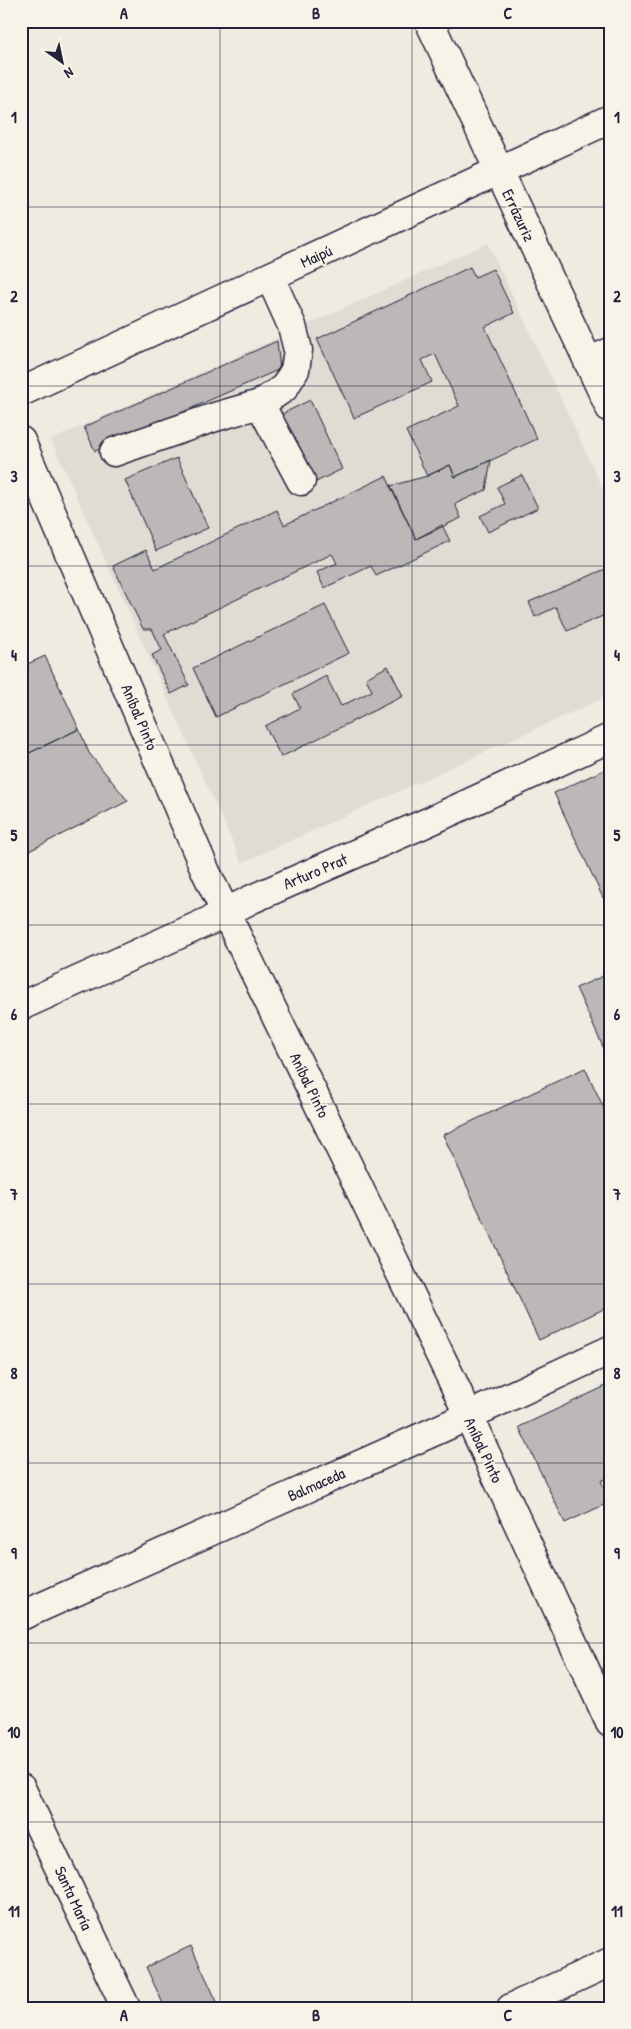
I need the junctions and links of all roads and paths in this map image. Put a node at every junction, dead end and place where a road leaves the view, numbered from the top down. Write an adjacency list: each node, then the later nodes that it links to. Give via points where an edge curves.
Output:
1 (429, 21): 3 (street, Errázuriz)
2 (610, 119): 3 (street, Maipú)
3 (499, 171): 4 (street, Maipú); 5 (street, Errázuriz)
4 (270, 277): 6 (street, Maipú); 7 (street, via 292,326 298,350 293,375 284,388)
5 (599, 357): 8 (street, Errázuriz)
6 (21, 392)
7 (260, 404): 10 (street); 11 (street)
8 (610, 408)
9 (21, 441): 13 (street, Aníbal Pinto, via 206,872)
10 (114, 452)
11 (301, 481)
12 (610, 738): 13 (street, Arturo Prat)
13 (226, 911): 14 (street, Arturo Prat); 16 (street, Aníbal Pinto)
14 (21, 1006)
15 (610, 1350): 16 (street, Balmaceda)
16 (468, 1416): 17 (street, Balmaceda); 18 (street, Aníbal Pinto)
17 (21, 1616)
18 (610, 1723)
19 (21, 1788): 21 (street, Santa María)
20 (610, 1962): 22 (street)
21 (126, 2008)
22 (512, 2008)

